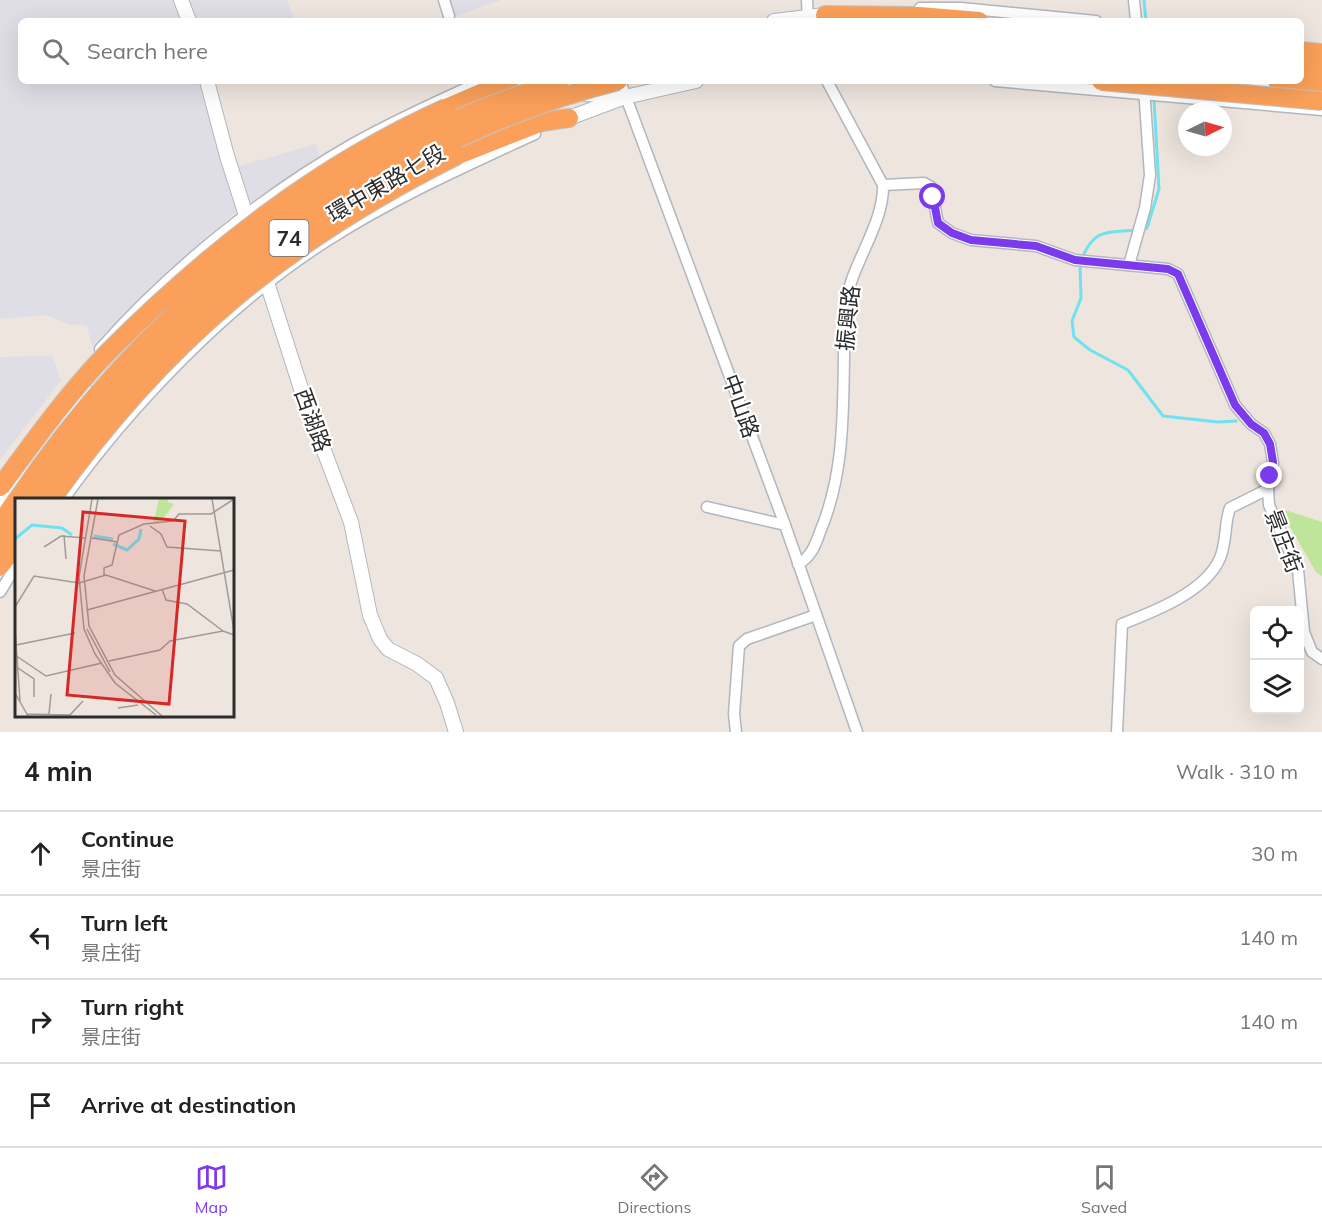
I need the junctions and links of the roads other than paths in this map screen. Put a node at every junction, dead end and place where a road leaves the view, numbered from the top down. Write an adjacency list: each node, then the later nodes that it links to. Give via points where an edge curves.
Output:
1 (181, 0): 6 (street)
2 (444, 0): 5 (street)
3 (807, 0): 7 (street)
4 (1134, 0): 10 (street)
5 (449, 16)
6 (188, 18)
7 (814, 18): 8 (highway); 9 (street, via 855,8 961,8)
8 (943, 18)
9 (1065, 18)
10 (1136, 18)
11 (1304, 42): 12 (street)
12 (1322, 45)
13 (1304, 51): 14 (highway)
14 (1322, 53)
15 (1304, 62): 16 (street)
16 (1322, 63)
17 (1304, 67): 18 (highway)
18 (1322, 69)
19 (208, 84): 38 (street, 西湖路)
20 (476, 84): 38 (street, 環中東路七段, via 350,146)
21 (502, 84): 44 (highway, bridge, via 368,146 252,222 108,353 52,417)
22 (531, 84): 39 (street, 環中東路七段, via 424,129 325,188)
23 (552, 84): 46 (highway, 74, bridge, via 465,116 399,148 327,192 243,253 198,290 121,365 65,431)
24 (651, 84): 31 (street, 環中東路七段)
25 (829, 84): 37 (street)
26 (1030, 84): 33 (street)
27 (1134, 84): 34 (highway, bridge)
28 (1143, 84): 33 (street)
29 (1279, 84): 32 (street)
30 (1300, 84): 32 (highway)
31 (621, 86): 36 (street, 環中東路七段); 40 (street, 環中東路七段, via 508,120 406,166); 47 (highway, 74, bridge, via 538,104 441,145 405,162 296,232 241,272 174,331 82,434); 55 (street, 中山路)
32 (1322, 87)
33 (1145, 94): 35 (street); 41 (street, via 1150,176)
34 (1322, 101)
35 (1322, 110)
36 (569, 118): 42 (street, 環中東路七段, via 426,183 324,242); 49 (highway, bridge, via 542,122 458,155 310,239 227,303 143,383)
37 (884, 185): 41 (street, 景庄街, via 924,183 931,187 938,223 959,236 1036,246 1075,260); 61 (street, 振興路, via 884,201 852,276 845,306 837,483 808,559)
38 (245, 216): 39 (street, 西湖路); 43 (street, 環中東路七段, via 115,332 68,385)
39 (254, 240): 40 (street, 西湖路); 52 (street, 環中東路七段, via 162,318 64,418)
40 (261, 263): 42 (street, 西湖路); 48 (street, 環中東路七段, via 176,334 85,436)
41 (1129, 265): 45 (street, 景庄街, via 1168,269 1178,274 1235,405 1270,444 1273,462)
42 (267, 283): 50 (street, 環中東路七段, via 152,391); 67 (street, 西湖路, via 304,398 351,522 370,615 380,639 388,649 436,678)
43 (0, 478)
44 (0, 487)
45 (1268, 489): 66 (street, 景庄街, via 1269,505 1298,570 1304,633 1312,652); 70 (street, via 1230,508 1220,559 1209,573 1179,600 1122,624)
46 (18, 498)
47 (35, 498)
48 (40, 498)
49 (52, 498)
50 (64, 498)
51 (15, 503): 54 (highway, 74)
52 (0, 507)
53 (707, 507): 55 (street)
54 (0, 524)
55 (785, 525): 61 (street, 中山路)
56 (15, 526): 59 (highway)
57 (15, 533): 60 (street)
58 (15, 547): 62 (highway)
59 (0, 548)
60 (0, 556)
61 (798, 564): 65 (street, 中山路)
62 (0, 566)
63 (15, 568): 64 (street)
64 (0, 592)
65 (816, 615): 68 (street, via 747,639 739,646); 69 (street, 中山路)
66 (1322, 658)
67 (456, 732)
68 (736, 732)
69 (857, 732)
70 (1117, 732)

